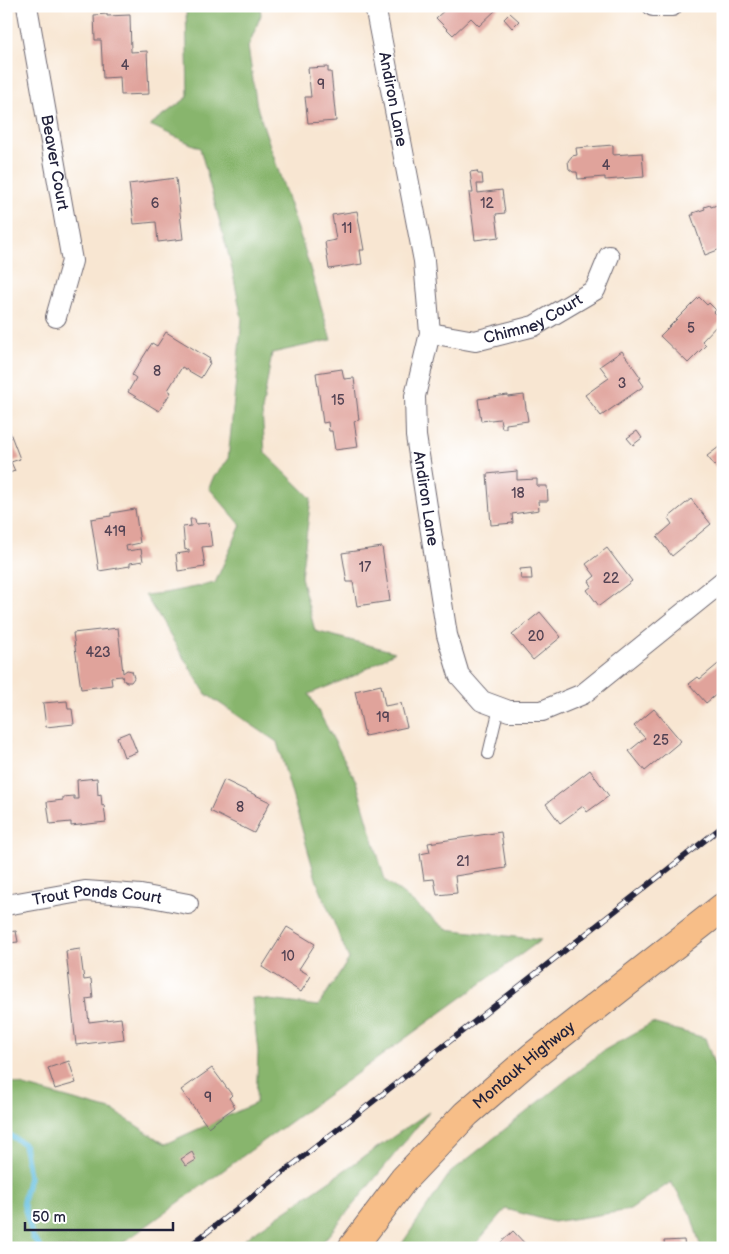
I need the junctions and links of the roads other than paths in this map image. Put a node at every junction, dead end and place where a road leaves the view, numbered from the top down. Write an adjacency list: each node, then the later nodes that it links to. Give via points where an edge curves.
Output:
1 (27, 6): 6 (street, Beaver Court, via 72,261)
2 (375, 6): 7 (street, Andiron Lane, via 424,261)
3 (653, 6): 4 (street)
4 (672, 6)
5 (609, 256): 7 (street, Chimney Court, via 595,290 534,326 475,341)
6 (56, 317)
7 (430, 333): 9 (street, Andiron Lane, via 415,396 416,436 448,635 458,675 482,701)
8 (723, 581): 9 (street, Andiron Lane, via 583,694 542,711 509,712)
9 (499, 708): 10 (lane)
10 (488, 754)
11 (188, 904): 12 (street, Trout Ponds Court, via 141,894 85,891)
12 (6, 905)
13 (723, 908): 14 (main road, Montauk Highway, via 532,1057 466,1114 404,1179)
14 (352, 1248)

